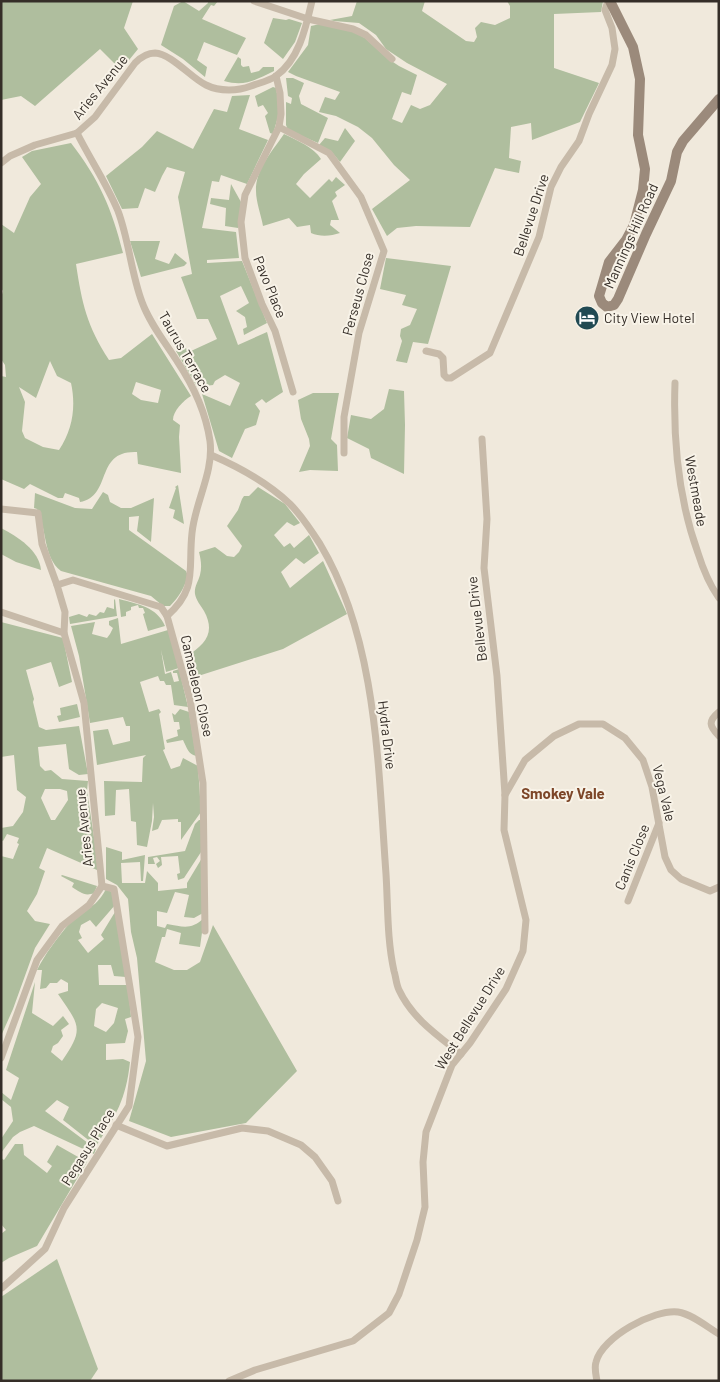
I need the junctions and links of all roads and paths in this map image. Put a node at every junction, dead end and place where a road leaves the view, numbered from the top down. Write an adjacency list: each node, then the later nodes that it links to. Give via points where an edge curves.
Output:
1 (254, 1): 4 (street)
2 (312, 1): 4 (street, Aries Avenue)
3 (609, 1): 7 (main road, Mannings Hill Road, via 633,47 640,79 638,135 645,169 644,190 634,225 609,262 599,296 607,306 614,305 618,299 671,181 677,152); 11 (street, Bellevue Drive, via 605,10 615,49 612,64 579,141 551,187 539,237 490,353 447,378 443,358)
4 (308, 19): 5 (street, via 366,35); 6 (street, Aries Avenue, via 300,43)
5 (392, 59)
6 (276, 76): 8 (street, Pavo Place, via 281,114); 9 (street, Aries Avenue, via 241,90 221,89 206,85 165,56 155,53 143,56 134,63 95,117)
7 (719, 99)
8 (278, 127): 13 (street, Pavo Place, via 245,195 241,222 245,258 275,331); 15 (street, Perseus Close, via 329,153 361,197 384,252 359,334 344,418)
9 (77, 134): 10 (street, Aries Avenue, via 35,145); 16 (street, Taurus Terrace, via 118,212 142,302 199,401)
10 (1, 163)
11 (426, 351)
12 (676, 383): 19 (street, Westmeade, via 677,459 685,510 706,576)
13 (293, 392)
14 (482, 439): 25 (street, Bellevue Drive, via 488,519 484,568)
15 (344, 453)
16 (211, 455): 21 (street, Taurus Terrace, via 194,516 188,591 178,607); 31 (street, Hydra Drive, via 269,486 290,504 309,527 342,586 356,625 367,677 379,774 391,956 398,988 414,1014)
17 (1, 509): 18 (street, via 38,513 42,544)
18 (57, 585): 21 (street, via 73,580 160,607); 22 (street, via 65,612)
19 (719, 598)
20 (1, 612): 22 (street)
21 (167, 616): 30 (street, Camaeleon Close, via 190,699 203,783)
22 (64, 633): 27 (street, Aries Avenue, via 84,703)
23 (719, 712): 24 (street, via 710,722 712,730)
24 (719, 736)
25 (505, 796): 26 (street, Vega Vale, via 525,760 554,736 579,724 603,724 625,738 643,760); 31 (street, West Bellevue Drive, via 504,830 526,920 523,951 506,989)
26 (659, 823): 28 (street, Vega Vale, via 665,857 672,870 681,879 710,891); 29 (street, Canis Close)
27 (102, 886): 32 (street, via 89,905 62,926 37,960); 33 (street, Pegasus Place, via 114,889 138,1037 129,1106)
28 (719, 887)
29 (628, 901)
30 (205, 930)
31 (461, 1054): 37 (street, West Bellevue Drive, via 452,1065 426,1132 425,1207 399,1294 389,1313 353,1342 255,1370)
32 (1, 1058)
33 (116, 1126): 34 (street, via 167,1146 242,1128 268,1131 301,1145 315,1157 332,1181); 35 (street, Pegasus Place, via 64,1208 45,1249)
34 (338, 1201)
35 (2, 1288)
36 (719, 1334): 38 (street, via 678,1312 644,1319 607,1345 600,1354 596,1362)
37 (229, 1381)
38 (597, 1381)

